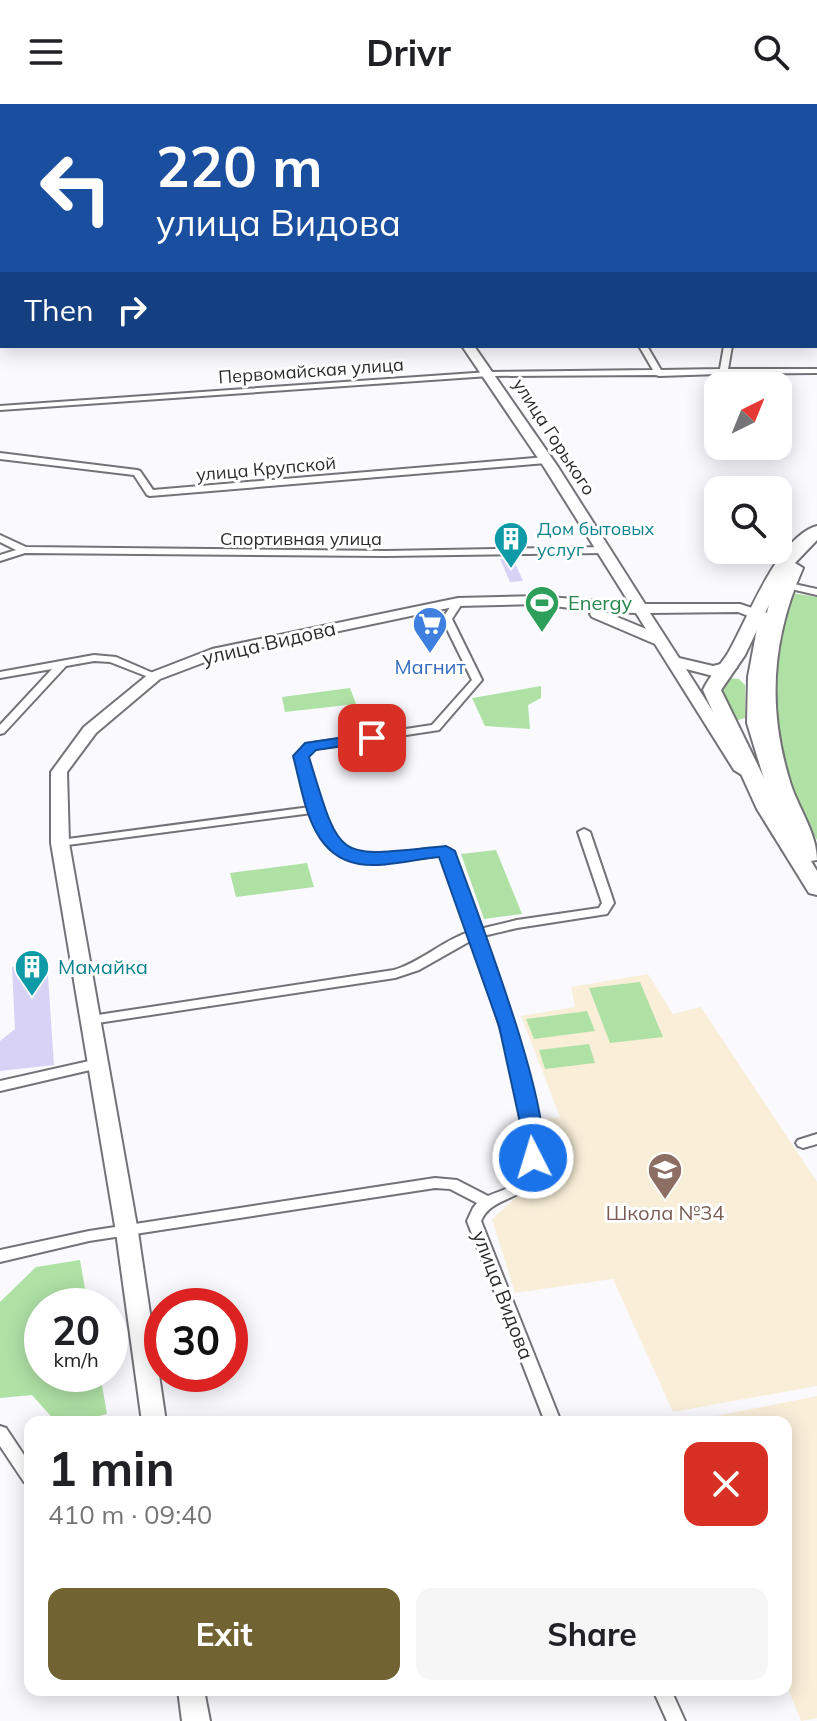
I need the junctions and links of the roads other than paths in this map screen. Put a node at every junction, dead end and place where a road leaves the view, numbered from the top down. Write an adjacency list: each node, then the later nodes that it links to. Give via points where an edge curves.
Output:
1 (608, 104): 2 (street)
2 (680, 104)
3 (470, 348): 9 (main road, улица Горького)
4 (644, 348): 10 (street)
5 (728, 348): 7 (street)
6 (817, 371): 8 (street, Первомайская улица)
7 (723, 372)
8 (786, 372)
9 (489, 374): 10 (street, Первомайская улица); 12 (street, Первомайская улица); 14 (main road, улица Горького)
10 (659, 374): 11 (street, Первомайская улица)
11 (704, 374)
12 (0, 408)
13 (0, 456): 14 (street, улица Крупской, via 137,473 150,493)
14 (546, 460): 18 (main road, улица Горького)
15 (812, 536): 20 (highway); 24 (highway, via 789,558)
16 (0, 538): 17 (street, Спортивная улица)
17 (24, 550): 18 (street, Спортивная улица, via 479,555); 19 (street)
18 (604, 550): 25 (main road, улица Горького)
19 (0, 558)
20 (785, 585): 21 (street); 24 (highway)
21 (817, 592)
22 (552, 601): 23 (main road, улица Видова); 25 (main road, улица Видова); 26 (main road, via 608,617)
23 (458, 602): 31 (main road, улица Видова, via 217,652); 35 (street, улица Видова, via 447,619 477,680 435,728 311,746 301,756)
24 (764, 606): 25 (main road); 25 (main road); 29 (highway); 39 (highway, via 771,619 764,716 779,785); 40 (main road, via 755,723 785,819)
25 (643, 611): 26 (main road)
26 (664, 643): 28 (main road)
27 (64, 661): 30 (street); 31 (street, via 112,659); 33 (street)
28 (676, 662): 29 (main road, via 713,671); 36 (main road)
29 (729, 667): 36 (highway, via 717,678 714,701)
30 (0, 675)
31 (155, 676): 38 (main road, улица Видова, via 90,730 59,772)
32 (0, 710): 33 (street)
33 (19, 710): 34 (street)
34 (0, 731)
35 (318, 809): 38 (street); 42 (street, улица Видова, via 323,831 334,846 361,859 446,851)
36 (767, 809): 41 (highway)
37 (584, 832): 42 (street, via 608,903 603,911)
38 (60, 843): 43 (main road, улица Видова)
39 (817, 866)
40 (817, 880)
41 (817, 888)
42 (476, 934): 43 (street, via 420,967 395,974); 46 (street, улица Видова, via 508,1026 534,1141 531,1175 519,1189)
43 (91, 1020): 44 (main road, улица Видова)
44 (98, 1064): 45 (street); 47 (main road, улица Видова)
45 (0, 1086)
46 (487, 1202): 47 (street, via 452,1184 435,1183); 50 (street, улица Видова, via 474,1221)
47 (127, 1232): 48 (street); 49 (main road, улица Видова)
48 (0, 1256)
49 (153, 1416)
50 (551, 1416)
51 (0, 1433): 52 (street)
52 (24, 1468)
53 (192, 1696): 55 (main road)
54 (665, 1696): 56 (street)
55 (196, 1721)
56 (676, 1721)

